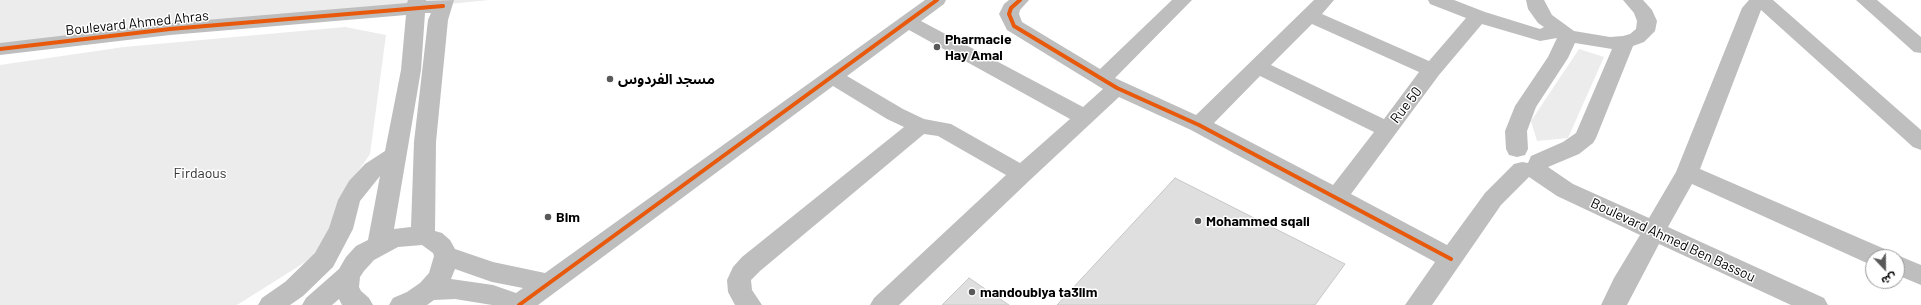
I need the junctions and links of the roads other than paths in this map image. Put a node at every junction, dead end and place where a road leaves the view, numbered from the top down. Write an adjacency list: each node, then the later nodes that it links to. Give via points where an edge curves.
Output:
1 (937, 0): 14 (street)
2 (1020, 0): 22 (street, via 1011,8 1009,14 1014,26)
3 (1184, 0): 22 (street)
4 (1326, 0): 12 (street)
5 (1437, 0): 13 (street)
6 (1535, 0): 15 (street, via 1545,19)
7 (1761, 0): 27 (street); 30 (street, via 1752,8)
8 (1865, 0): 17 (street)
9 (444, 3): 11 (street, Boulevard Ahmed Ahras); 34 (street, via 438,20 425,142)
10 (1643, 3): 16 (street, via 1647,21 1645,31 1637,38)
11 (416, 4): 18 (street, Boulevard Ahmed Ahras); 28 (street, via 411,70)
12 (1310, 16): 19 (street); 20 (street)
13 (1478, 16): 15 (street, via 1540,35); 20 (street, Rue 50)
14 (907, 21): 21 (street); 23 (street)
15 (1562, 32): 16 (street, via 1610,43); 29 (street, via 1558,58 1526,106 1516,131)
16 (1625, 42): 29 (street, via 1585,138 1572,148)
17 (1921, 47)
18 (0, 49)
19 (1258, 67): 24 (street); 26 (street)
20 (1432, 70): 26 (street, Rue 50)
21 (832, 76): 25 (street); 42 (street)
22 (1109, 83): 23 (street); 24 (street)
23 (1084, 118): 31 (street)
24 (1199, 125): 32 (street)
25 (920, 126): 31 (street, via 943,129); 49 (street, via 751,264 739,280 740,292)
26 (1387, 129): 32 (street, Rue 50)
27 (1921, 142)
28 (395, 155): 35 (street); 44 (street, via 373,170 357,188 350,200 341,229 324,260 294,289)
29 (1528, 162): 33 (street, Boulevard Ahmed Ben Bassou, via 1565,190); 38 (street, via 1493,199)
30 (1687, 173): 33 (street); 36 (street)
31 (1022, 174): 50 (street)
32 (1337, 197): 38 (street)
33 (1655, 231): 52 (street); 53 (street, Boulevard Ahmed Ben Bassou)
34 (423, 236): 35 (street, via 394,238); 37 (street, via 434,240 442,247)
35 (379, 245): 41 (street, via 365,253)
36 (1865, 251)
37 (446, 256): 42 (street, via 492,272); 43 (street, via 439,279)
38 (1451, 259): 51 (street)
39 (1905, 268): 40 (street)
40 (1921, 275)
41 (348, 276): 45 (street); 46 (street, via 347,287 350,297)
42 (547, 283): 48 (street)
43 (429, 290): 47 (street); 48 (street, via 455,289 493,295)
44 (271, 305)
45 (316, 305)
46 (360, 305)
47 (402, 305)
48 (520, 305)
49 (749, 305)
50 (883, 305)
51 (1418, 305)
52 (1614, 305)
53 (1815, 305)

